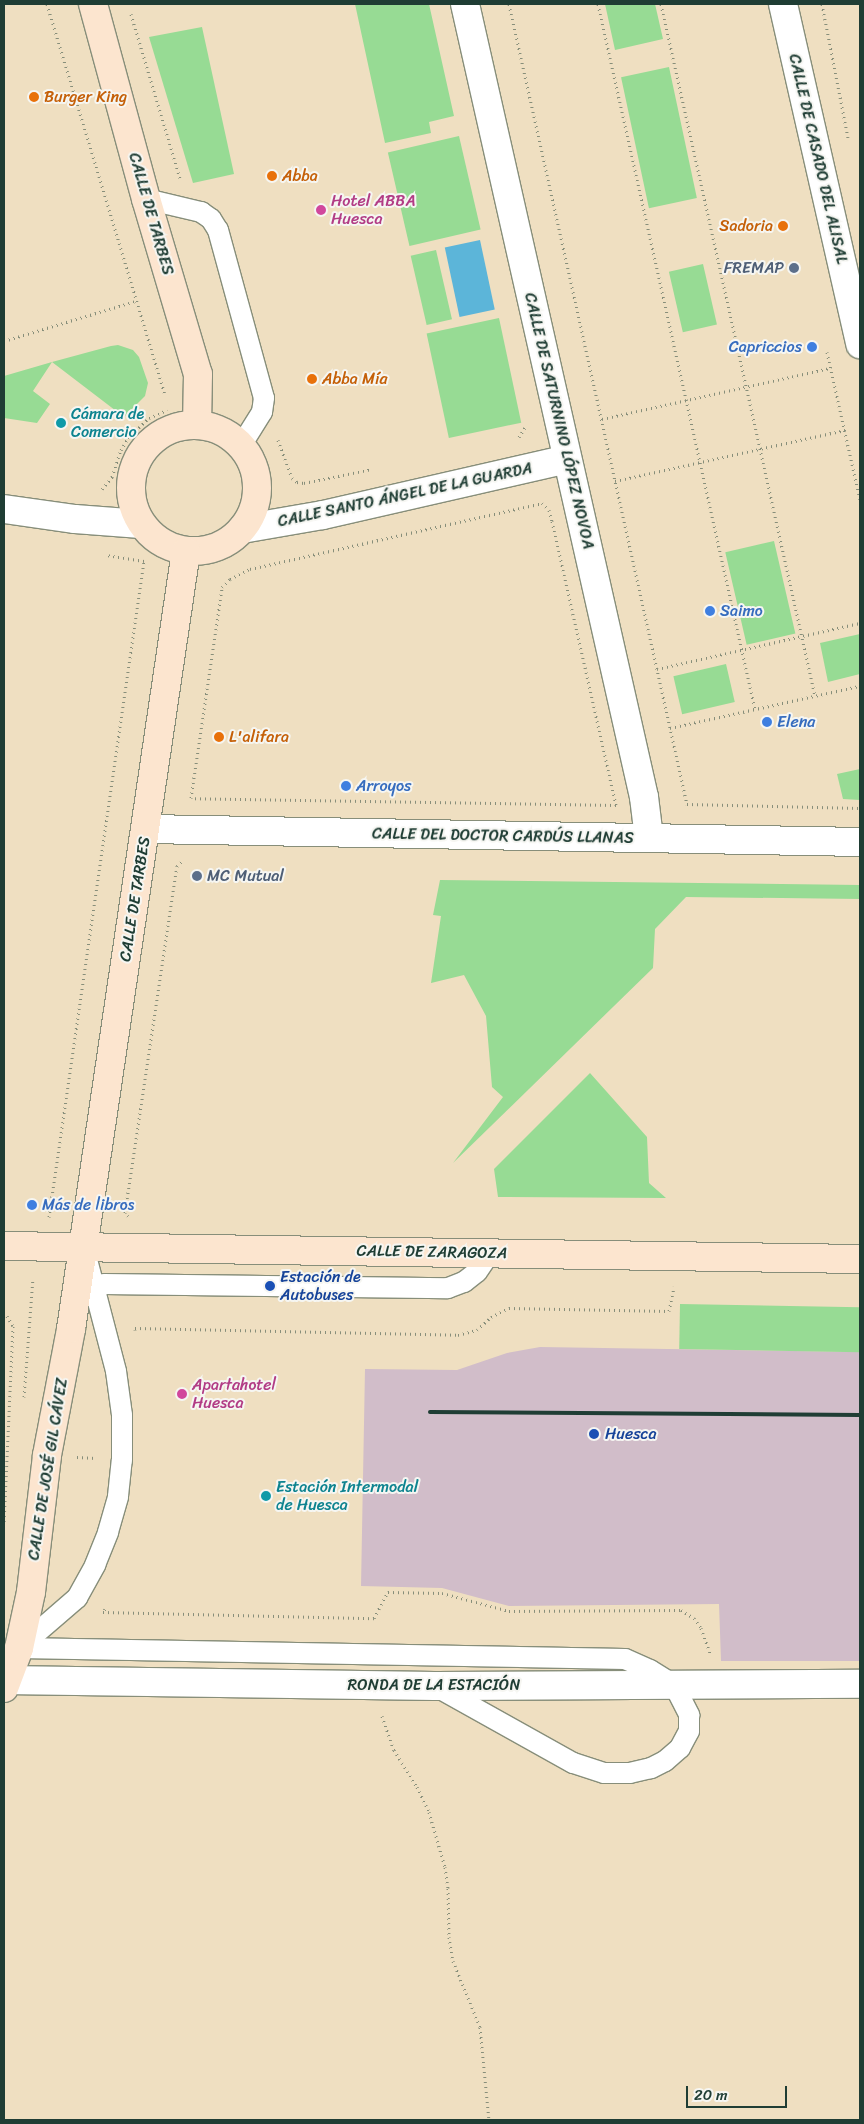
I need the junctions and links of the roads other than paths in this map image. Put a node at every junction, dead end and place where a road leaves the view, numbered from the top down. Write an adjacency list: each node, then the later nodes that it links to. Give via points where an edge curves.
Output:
1 (93, 4): 4 (street, CALLE DE TARBES)
2 (465, 4): 8 (street, CALLE DE SATURNINO LÓPEZ NOVOA)
3 (783, 4): 5 (street, CALLE DE CASADO DEL ALISAL)
4 (146, 199): 6 (street, CALLE DE TARBES, via 198,374); 7 (lane, via 201,212 218,230 264,398 260,416)
5 (860, 344)
6 (198, 425): 7 (street, via 214,428); 10 (street, via 179,426 163,433 149,443 139,457 132,473 130,491)
7 (241, 446): 11 (street, via 251,461 256,478 252,514)
8 (568, 459): 11 (street, CALLE SANTO ÁNGEL DE LA GUARDA, via 324,515); 14 (street, CALLE DE SATURNINO LÓPEZ NOVOA, via 644,797)
9 (4, 509): 10 (street)
10 (141, 524): 12 (street, via 160,543)
11 (242, 529): 12 (street, via 211,550)
12 (186, 551): 13 (street, CALLE DE TARBES)
13 (146, 829): 14 (street, CALLE DEL DOCTOR CARDÚS LLANAS); 17 (street, CALLE DE TARBES)
14 (649, 838): 15 (street, CALLE DEL DOCTOR CARDÚS LLANAS)
15 (860, 842)
16 (4, 1246): 17 (street, CALLE DE ZARAGOZA)
17 (83, 1248): 18 (street, CALLE DE ZARAGOZA); 20 (lane); 21 (street, CALLE DE JOSÉ GIL CÁVEZ, via 69,1344 47,1455 31,1592)
18 (490, 1253): 19 (street, CALLE DE ZARAGOZA); 20 (lane, via 478,1272 448,1288 104,1284)
19 (860, 1259)
20 (96, 1289): 21 (lane, via 116,1371 122,1415 118,1496 108,1532 78,1598)
21 (18, 1648): 22 (street, CALLE DE JOSÉ GIL CÁVEZ); 24 (lane, via 625,1659)
22 (5, 1682): 25 (street, RONDA DE LA ESTACIÓN)
23 (860, 1684): 24 (street, RONDA DE LA ESTACIÓN)
24 (674, 1685): 25 (street, RONDA DE LA ESTACIÓN); 25 (lane, via 689,1714 688,1731 680,1748 651,1768 630,1773 604,1773 573,1763)
25 (435, 1686)

